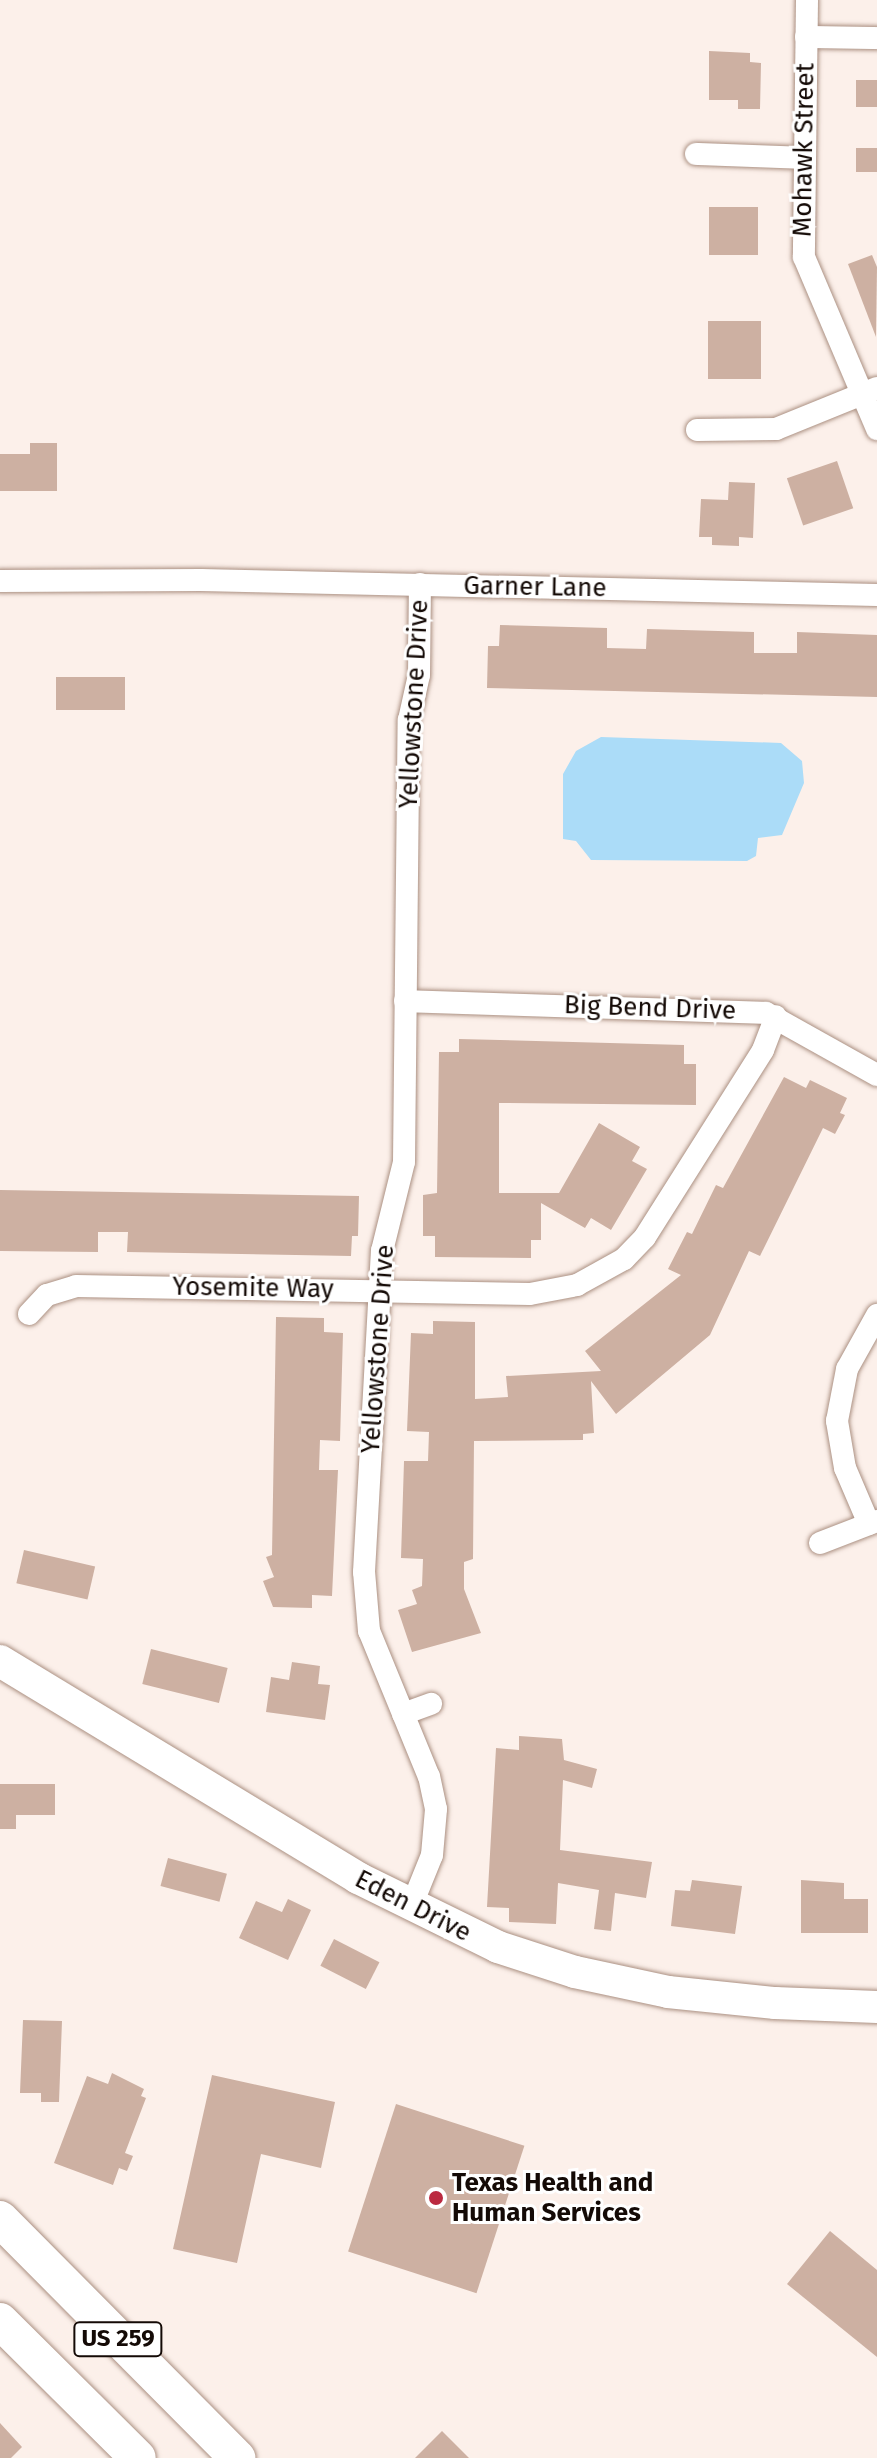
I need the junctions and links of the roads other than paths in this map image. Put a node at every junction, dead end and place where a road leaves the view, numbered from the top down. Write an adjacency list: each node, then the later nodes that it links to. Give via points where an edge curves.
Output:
1 (807, 0): 2 (street, Mohawk Street)
2 (806, 37): 3 (street); 5 (street, Mohawk Street)
3 (877, 38)
4 (696, 154): 5 (street)
5 (803, 158): 6 (street, Mohawk Street, via 805,264)
6 (869, 391): 7 (street, Mohawk Street); 8 (street, via 776,429)
7 (877, 429)
8 (697, 430)
9 (0, 581): 10 (street, Garner Lane)
10 (420, 584): 11 (street, Garner Lane); 12 (street, Yellowstone Drive, via 419,675 409,711)
11 (877, 595)
12 (405, 1001): 13 (street, Big Bend Drive); 15 (street, Yellowstone Drive, via 404,1162 384,1236)
13 (776, 1016): 14 (street, Big Bend Drive); 15 (street, Yosemite Way, via 768,1042 654,1225 624,1259 593,1278 545,1292)
14 (877, 1075)
15 (380, 1289): 16 (street, Yosemite Way, via 76,1286 47,1295); 22 (street, Yellowstone Drive, via 365,1606 369,1631)
16 (29, 1314)
17 (877, 1315): 18 (street, via 847,1369 837,1421 845,1468)
18 (873, 1522): 19 (street)
19 (820, 1543)
20 (0, 1661): 23 (street, Eden Drive)
21 (431, 1704): 22 (street)
22 (403, 1714): 23 (street, Yellowstone Drive, via 436,1809 432,1855)
23 (411, 1907): 24 (street, Eden Drive, via 521,1956 624,1984 763,2002)
24 (877, 2007)
25 (0, 2219): 28 (main road, US 259)
26 (0, 2321): 27 (main road, US 259)
27 (138, 2458)
28 (237, 2458)

